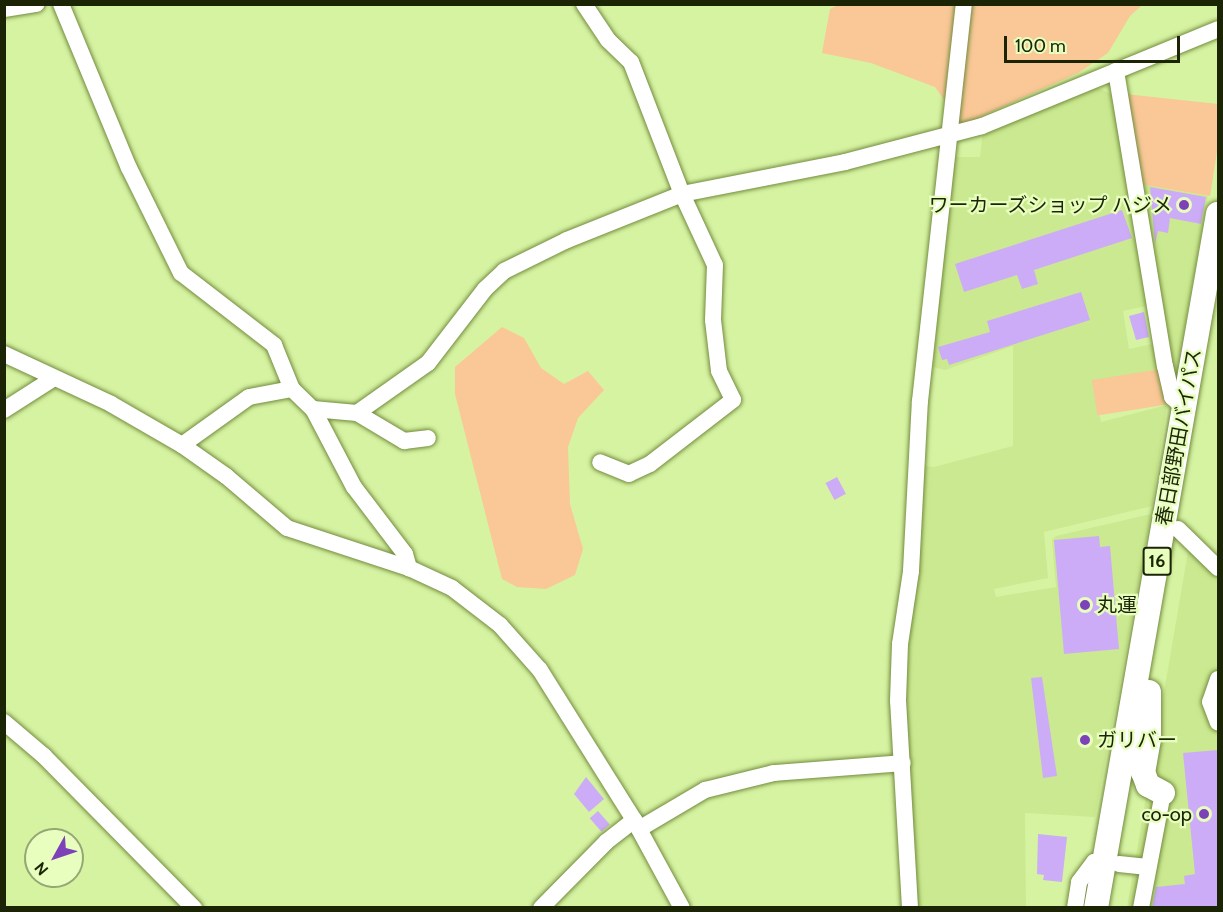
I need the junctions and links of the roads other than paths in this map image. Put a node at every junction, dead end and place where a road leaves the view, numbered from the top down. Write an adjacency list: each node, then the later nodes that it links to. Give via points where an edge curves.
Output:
1 (36, 4): 5 (street)
2 (61, 4): 14 (street, via 129,168 181,273 274,345)
3 (585, 4): 9 (street, via 608,40 631,62)
4 (964, 4): 8 (street)
5 (4, 9)
6 (1218, 29): 7 (street)
7 (1116, 71): 8 (street); 15 (street, via 1165,366 1172,397)
8 (949, 136): 9 (street, via 844,162); 29 (street, via 921,401 911,571 900,644 898,701)
9 (682, 194): 18 (street, via 567,240 504,271 485,289 428,363); 21 (street, via 715,265 713,320 719,372 733,400 650,464 629,474)
10 (1218, 214): 15 (highway, 春日部野田バイパス / 16)
11 (1218, 303): 22 (highway, 春日部野田バイパス / 16)
12 (4, 354): 13 (street)
13 (54, 378): 16 (street); 20 (street, via 111,404)
14 (292, 389): 17 (street); 20 (street, via 249,396)
15 (1184, 408): 32 (highway, 春日部野田バイパス / 16)
16 (4, 410)
17 (313, 410): 18 (street); 23 (street, via 354,487 405,554)
18 (357, 412): 19 (street, via 404,441)
19 (428, 438)
20 (182, 445): 23 (street, via 287,528)
21 (600, 462)
22 (1178, 529): 24 (street); 26 (highway, 春日部野田バイパス / 16)
23 (409, 568): 31 (street, via 452,588 500,625 533,662)
24 (1218, 568)
25 (1218, 679): 28 (street, via 1210,702)
26 (1149, 692): 30 (highway, via 1149,739 1143,772 1148,784); 32 (highway, 春日部野田バイパス / 16)
27 (4, 722): 35 (street, via 44,756)
28 (1218, 723)
29 (903, 763): 31 (street, via 774,772 705,790); 37 (street)
30 (1164, 793): 33 (street)
31 (637, 824): 34 (street); 36 (street, via 606,842)
32 (1111, 864): 33 (street); 38 (street, via 1094,862 1079,882); 39 (highway, 春日部野田バイパス / 16); 40 (highway, 春日部野田バイパス / 16)
33 (1148, 867): 41 (street)
34 (678, 904)
35 (194, 908)
36 (542, 908)
37 (910, 908)
38 (1075, 908)
39 (1096, 908)
40 (1112, 908)
41 (1141, 908)

